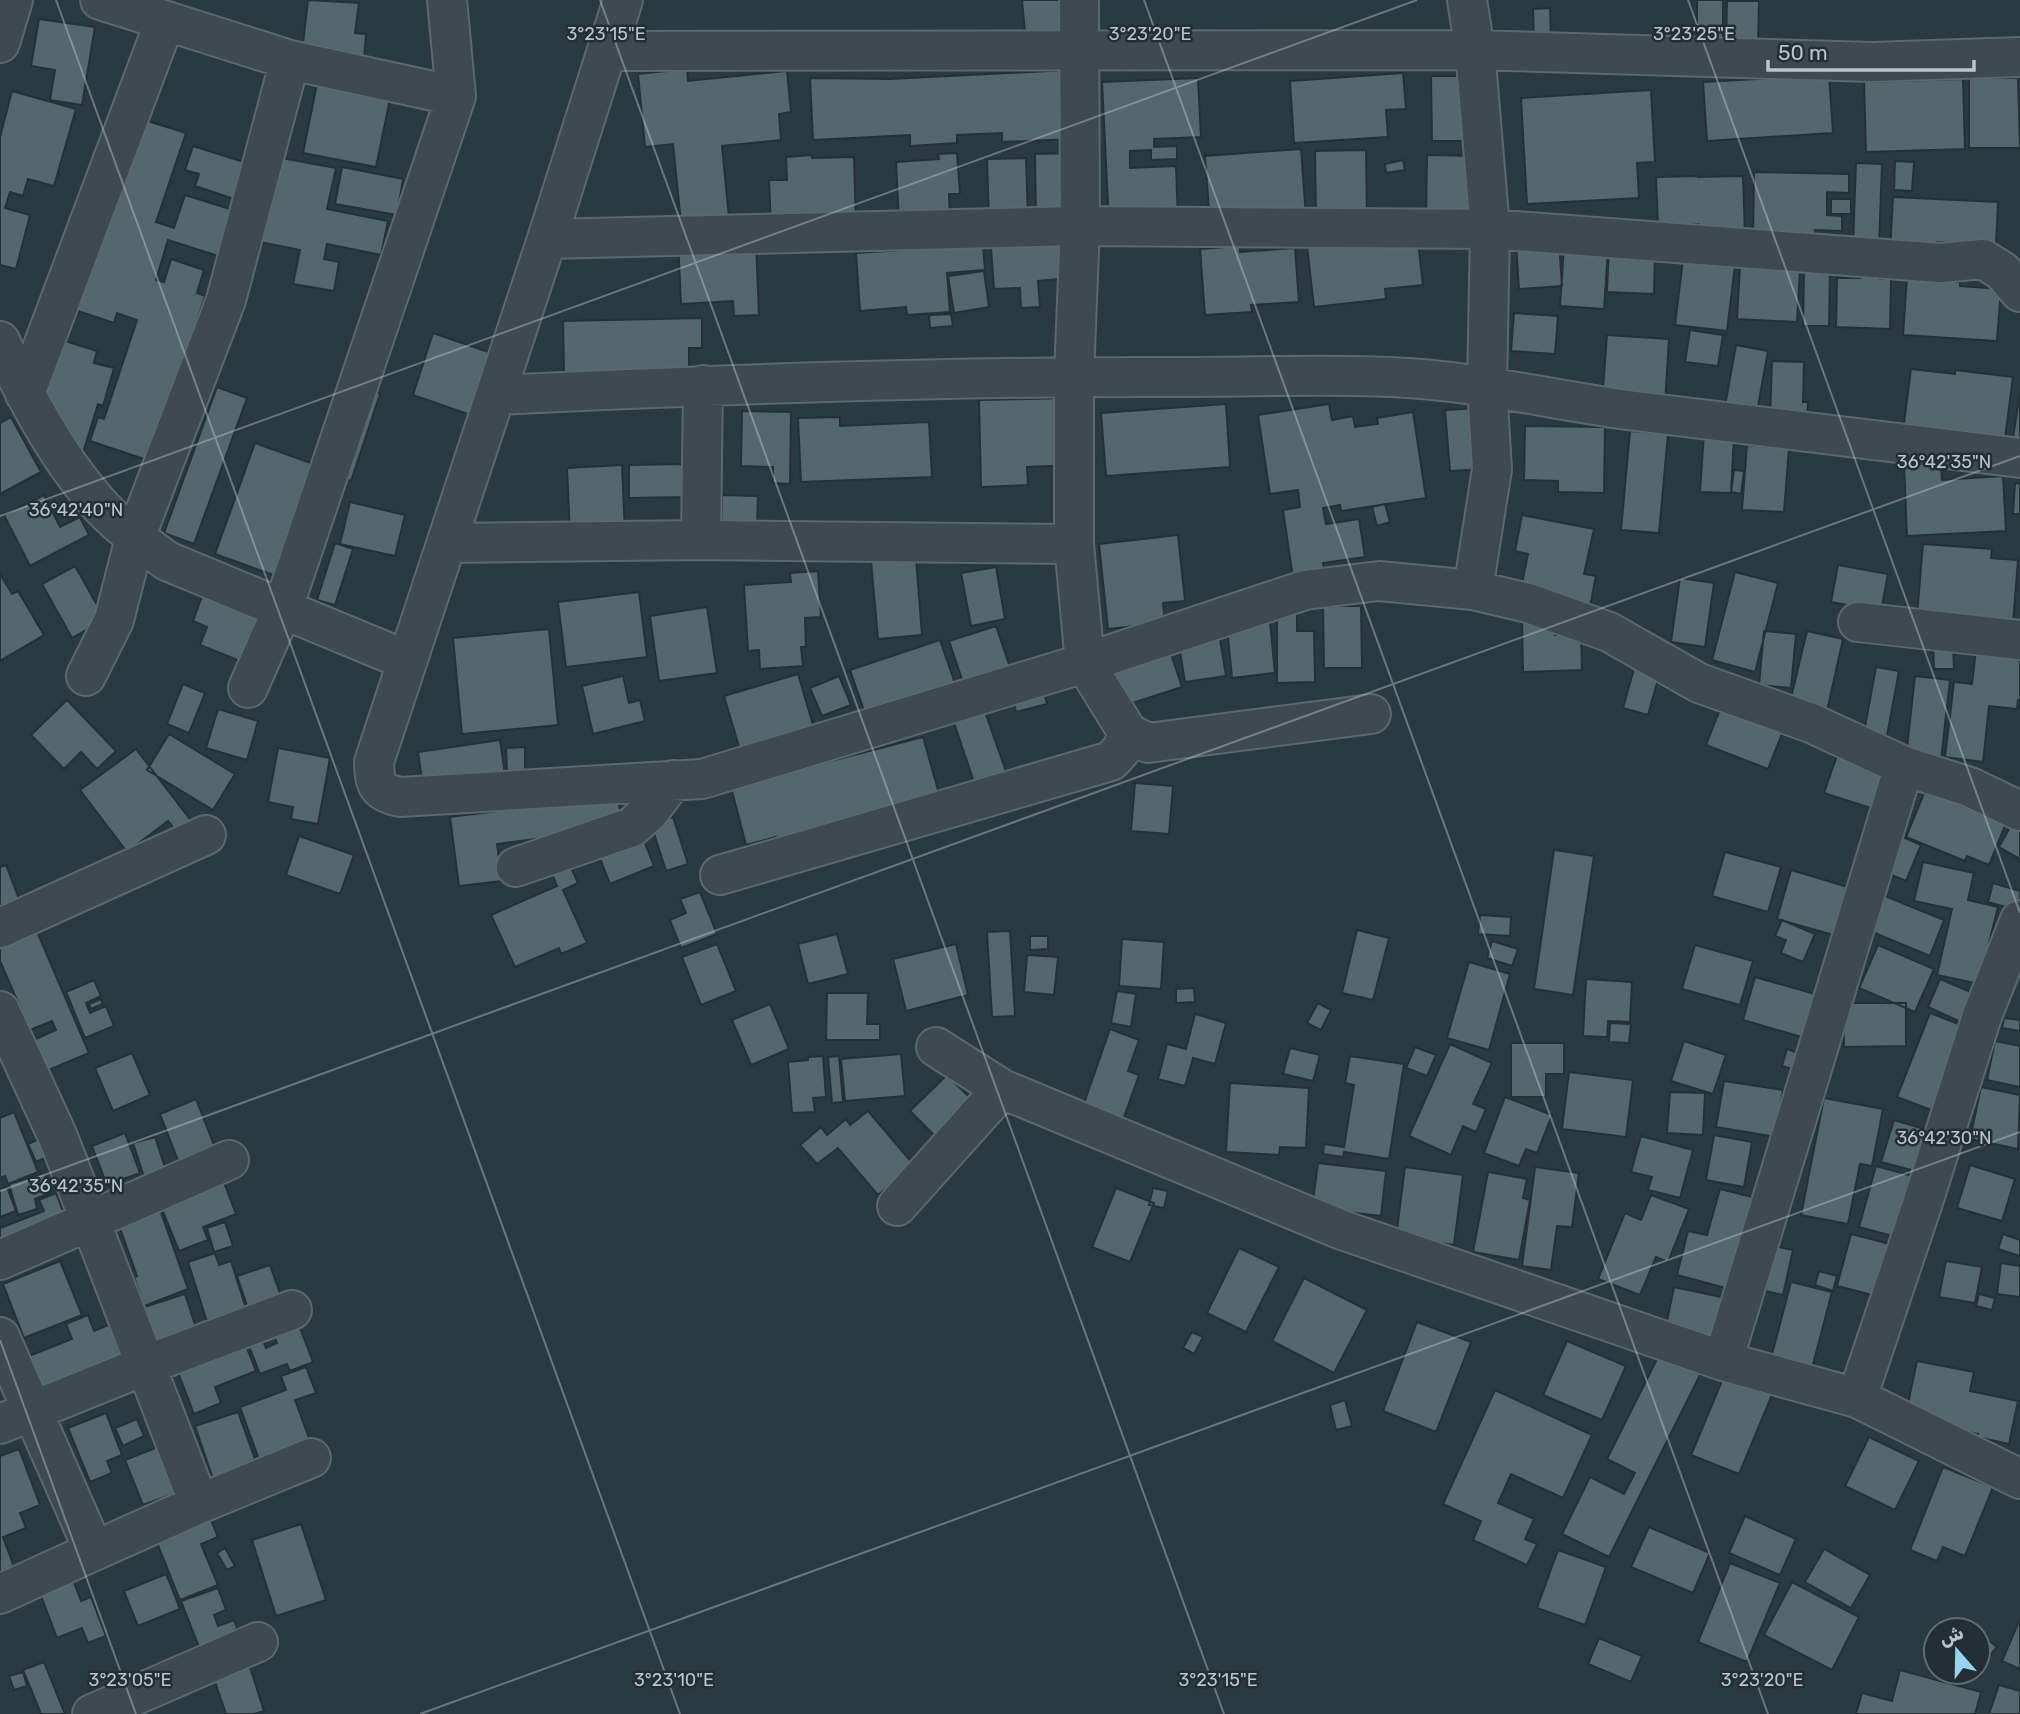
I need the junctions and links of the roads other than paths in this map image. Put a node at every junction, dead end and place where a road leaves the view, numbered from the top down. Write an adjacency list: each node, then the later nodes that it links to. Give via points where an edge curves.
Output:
1 (13, 0): 8 (street)
2 (100, 0): 7 (street)
3 (447, 0): 14 (street)
4 (623, 0): 10 (street)
5 (1079, 0): 11 (street)
6 (1467, 0): 9 (street)
7 (165, 20): 13 (street); 23 (street)
8 (0, 43)
9 (1475, 50): 11 (street); 12 (street, via 1872,62); 16 (street)
10 (608, 51): 11 (street); 17 (street)
11 (1079, 51): 15 (street)
12 (2020, 57)
13 (290, 60): 14 (street); 26 (street, via 226,300)
14 (456, 96): 31 (street)
15 (1080, 226): 16 (street); 17 (street); 20 (street)
16 (1490, 229): 18 (street, via 1940,263 1983,259); 22 (street)
17 (547, 239): 24 (street)
18 (2020, 292)
19 (0, 341): 23 (street)
20 (1074, 376): 21 (street); 22 (street, via 1392,377); 29 (street)
21 (703, 385): 24 (street); 27 (street)
22 (1487, 386): 25 (street, via 1575,403); 30 (street, via 1492,469)
23 (25, 394): 26 (street, via 91,494)
24 (496, 395): 28 (street)
25 (2020, 458)
26 (135, 538): 31 (street, via 167,561); 36 (street, via 114,620)
27 (701, 540): 28 (street); 29 (street)
28 (447, 542): 34 (street)
29 (1074, 544): 35 (street)
30 (1473, 590): 35 (street, via 1379,581 1305,590); 40 (street, via 1528,603 1609,632 1699,683 1811,723)
31 (283, 608): 34 (street); 37 (street)
32 (1858, 622): 33 (street)
33 (2020, 640)
34 (406, 660): 41 (street, via 374,762 375,783 385,794 400,797)
35 (1085, 663): 39 (street); 41 (street, via 702,779)
36 (86, 676)
37 (248, 688)
38 (1371, 714): 39 (street, via 1148,744)
39 (1128, 733): 45 (street, via 1111,761)
40 (1904, 766): 42 (street, via 1970,787); 57 (street)
41 (673, 780): 44 (street, via 632,827)
42 (2020, 811)
43 (206, 835): 47 (street)
44 (516, 867)
45 (720, 876)
46 (2020, 920): 59 (street, via 1982,1016)
47 (0, 928)
48 (0, 1011): 53 (street, via 58,1137)
49 (936, 1047): 50 (street)
50 (1002, 1088): 52 (street); 57 (street, via 1342,1230)
51 (229, 1160): 53 (street)
52 (897, 1206)
53 (89, 1221): 54 (street); 58 (street)
54 (0, 1260)
55 (292, 1310): 58 (street)
56 (0, 1337): 60 (street)
57 (1723, 1361): 59 (street)
58 (146, 1365): 60 (street); 63 (street)
59 (1857, 1398): 62 (street)
60 (17, 1417): 64 (street)
61 (311, 1458): 63 (street)
62 (2020, 1479)
63 (199, 1504): 64 (street)
64 (94, 1551): 65 (street)
65 (0, 1594)
66 (258, 1642): 67 (street)
67 (135, 1705): 68 (street)
68 (92, 1714)

